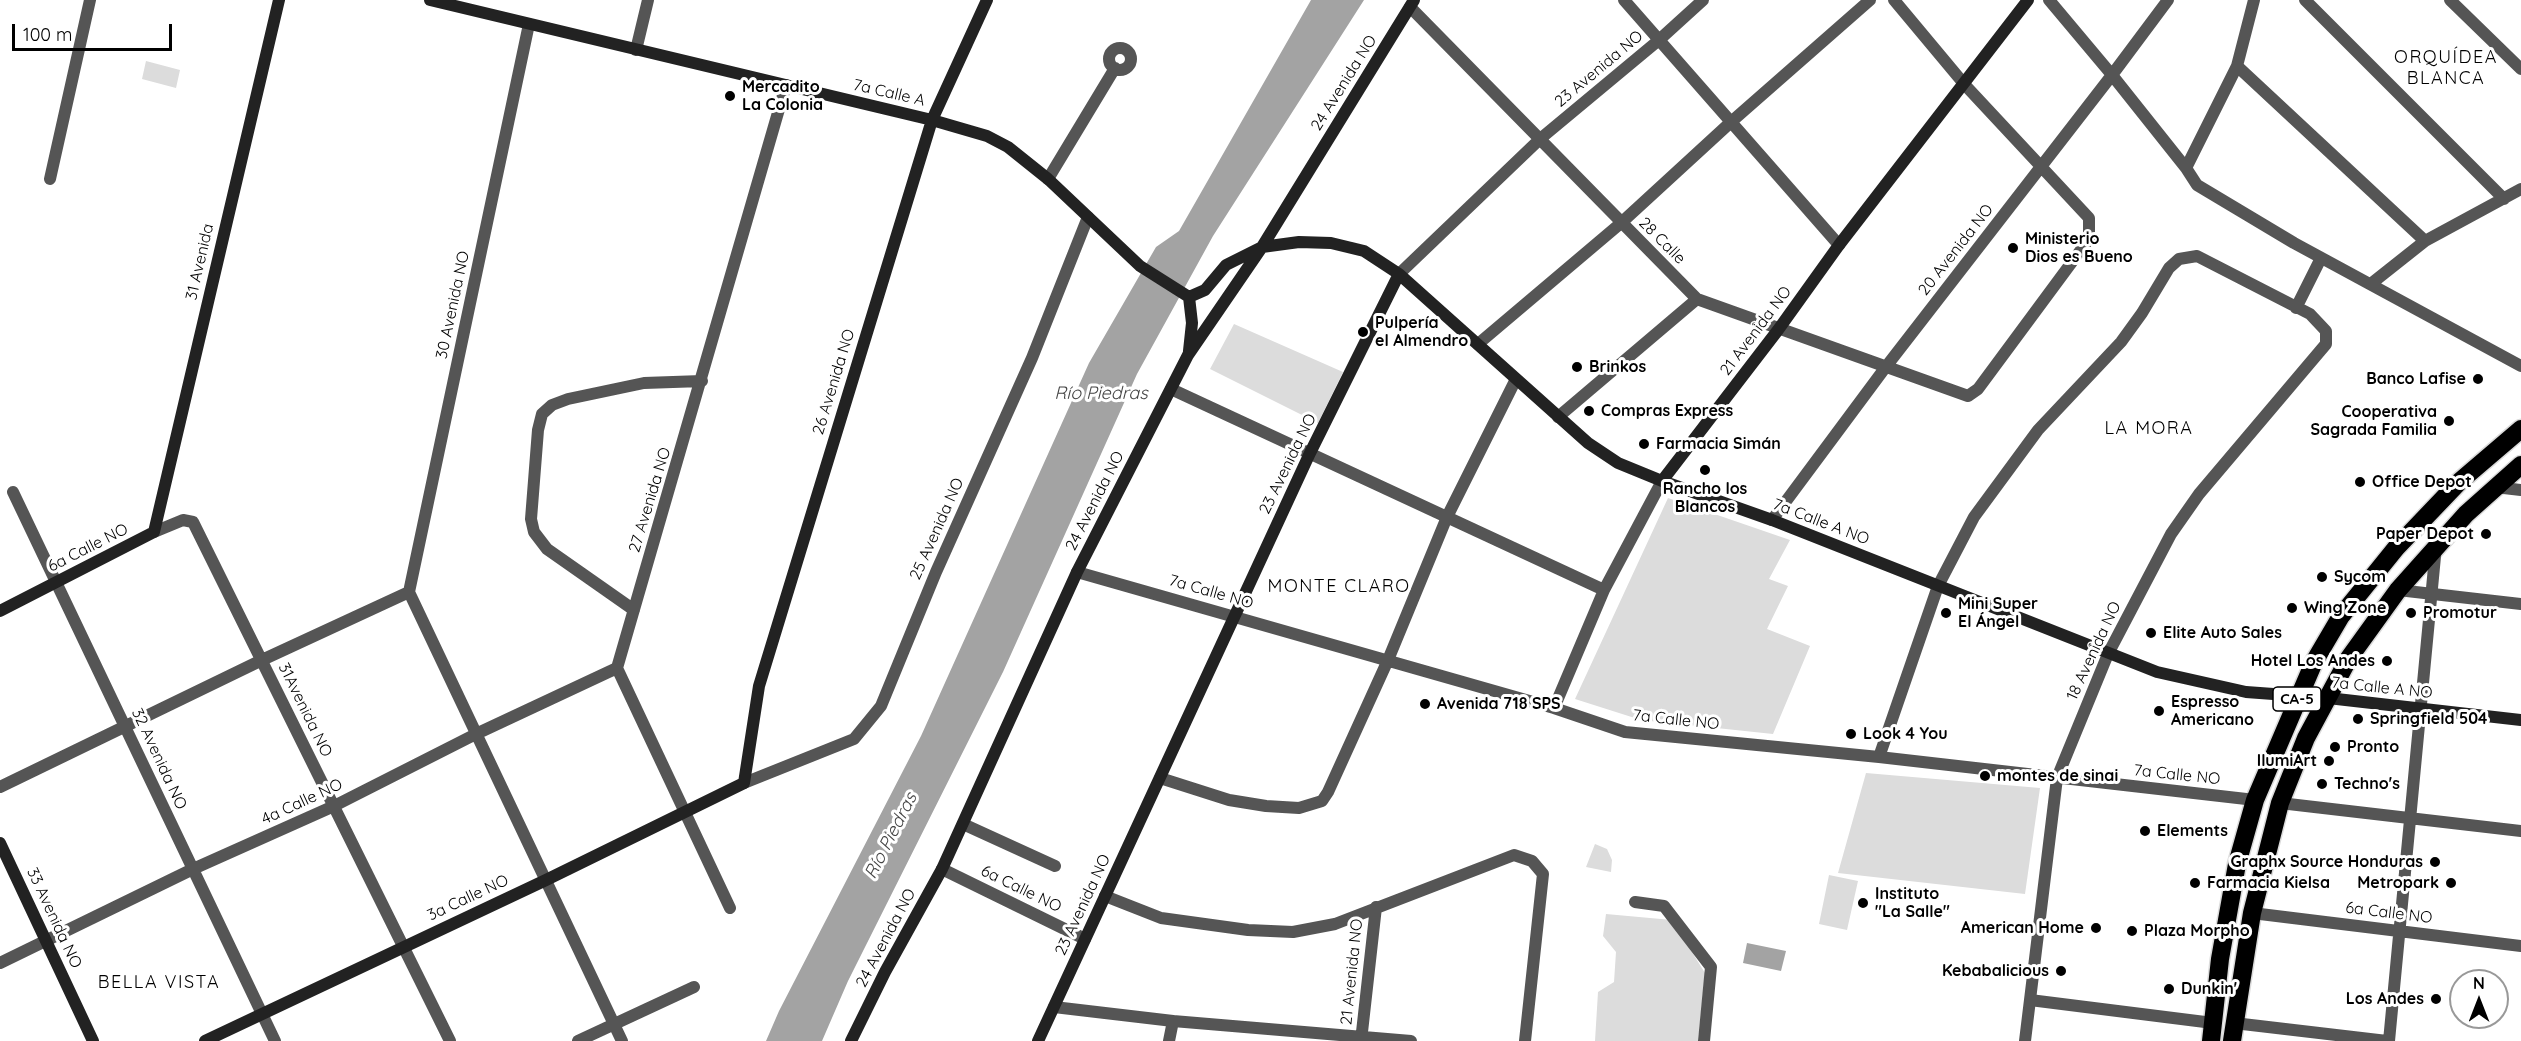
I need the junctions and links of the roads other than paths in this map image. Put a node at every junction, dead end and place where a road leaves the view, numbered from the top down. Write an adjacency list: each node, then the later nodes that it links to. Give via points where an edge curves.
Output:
1 (90, 0): 31 (street)
2 (279, 0): 65 (street, 31 Avenida)
3 (431, 0): 17 (street, 7a Calle A)
4 (648, 0): 19 (street)
5 (987, 0): 26 (street, 26 Avenida NO)
6 (1624, 0): 18 (street)
7 (1703, 0): 18 (street, 23 Avenida NO)
8 (1870, 0): 27 (street)
9 (1894, 0): 25 (street)
10 (2028, 0): 25 (street, 21 Avenida NO)
11 (2049, 0): 23 (street)
12 (2168, 0): 23 (street, 20 Avenida NO)
13 (2254, 0): 20 (street)
14 (2305, 0): 34 (street)
15 (2450, 0): 22 (street)
16 (1412, 4): 28 (street, 28 Calle); 39 (street, 24 Avenida NO)
17 (529, 24): 19 (street, 7a Calle A); 72 (street, 30 Avenida NO)
18 (1659, 40): 27 (street); 28 (street, 23 Avenida NO)
19 (636, 50): 24 (street, 7a Calle A)
20 (2236, 66): 30 (street); 37 (street)
21 (1115, 68): 32 (street)
22 (2521, 69)
23 (2112, 75): 29 (street, 20 Avenida NO); 30 (street)
24 (786, 85): 26 (street, 7a Calle A); 52 (street, 27 Avenida NO)
25 (1965, 85): 29 (street); 38 (street, 21 Avenida NO)
26 (932, 120): 32 (street, 7a Calle A, via 987,136 1008,147); 92 (street, 26 Avenida NO, via 759,686)
27 (1731, 122): 36 (street); 38 (street)
28 (1540, 139): 36 (street, 28 Calle); 41 (street, 23 Avenida NO)
29 (2042, 167): 50 (street, 20 Avenida NO); 50 (street, 28 Calle, via 2090,218 2089,239 1978,389 1968,396 1958,394)
30 (2186, 168): 40 (street, via 2197,185)
31 (50, 179)
32 (1048, 179): 35 (street, 7a Calle A)
33 (2521, 189): 34 (street)
34 (2504, 199): 37 (street)
35 (1088, 217): 43 (street, 7a Calle A, via 1140,266); 92 (street, 25 Avenida NO, via 1032,358 881,706 854,739)
36 (1621, 224): 44 (street, 28 Calle); 47 (street)
37 (2425, 241): 42 (street)
38 (1839, 245): 46 (street, 21 Avenida NO)
39 (1262, 247): 41 (street, 7a Calle A NO, via 1331,243 1364,251); 43 (street, 7a Calle A NO, via 1227,265 1205,290); 48 (street, 24 Avenida NO)
40 (2321, 258): 42 (street); 45 (street)
41 (1400, 274): 47 (street, 7a Calle A NO); 56 (street, 23 Avenida NO)
42 (2372, 283): 49 (street)
43 (1186, 296): 48 (street, via 1192,323)
44 (1697, 299): 46 (street, 28 Calle); 54 (street)
45 (2296, 308): 69 (street, via 2197,256 2179,259 2169,268 2121,342 2038,430 1974,517); 78 (street, 18 Avenida NO, via 2310,314 2326,331 2326,344 2199,494 2171,534)
46 (1778, 330): 50 (street, 28 Calle); 58 (street, 21 Avenida NO)
47 (1478, 344): 51 (street, 7a Calle A NO)
48 (1188, 355): 53 (street, 24 Avenida NO)
49 (2521, 366)
50 (1885, 368): 63 (street, 20 Avenida NO)
51 (1516, 379): 54 (street, 7a Calle A NO); 62 (street)
52 (702, 381): 75 (street, 27 Avenida NO); 75 (street, via 644,383 568,399 542,414 531,519 539,541)
53 (1172, 389): 56 (street); 67 (street, 24 Avenida NO)
54 (1558, 417): 58 (street, 7a Calle A NO, via 1618,463)
55 (2521, 429): 82 (highway, CA-5, via 2459,482 2396,548 2341,616)
56 (1310, 453): 62 (street); 77 (street, 23 Avenida NO)
57 (2521, 465): 59 (highway, CA-5)
58 (1662, 481): 63 (street, 7a Calle A NO); 70 (street, 21 Avenida NO)
59 (2495, 487): 60 (street); 66 (highway, CA-5)
60 (2521, 490)
61 (13, 492): 68 (street, 32 Avenida NO)
62 (1447, 517): 70 (street); 80 (street)
63 (1772, 520): 69 (street, 7a Calle A NO)
64 (194, 522): 65 (street, 6a Calle NO, via 183,520); 79 (street, 31Avenida NO)
65 (154, 532): 68 (street, 6a Calle NO)
66 (2436, 545): 71 (highway, CA-5); 73 (street)
67 (1077, 572): 77 (street, 7a Calle NO); 99 (street, 24 Avenida NO)
68 (56, 583): 76 (street, 6a Calle NO); 87 (street, 32 Avenida NO)
69 (1938, 586): 78 (street, 7a Calle A NO); 89 (street)
70 (1604, 590): 84 (street, 21 Avenida NO)
71 (2398, 590): 73 (street); 83 (highway, CA-5, via 2349,658)
72 (409, 592): 79 (street); 88 (street)
73 (2431, 593): 74 (street); 85 (street)
74 (2521, 604)
75 (634, 610): 81 (street, 27 Avenida NO)
76 (0, 611)
77 (1234, 615): 80 (street, 7a Calle NO); 90 (street, 23 Avenida NO)
78 (2108, 654): 82 (street, 7a Calle A NO, via 2200,683); 91 (street, 18 Avenida NO)
79 (262, 660): 87 (street); 96 (street, 31Avenida NO)
80 (1388, 660): 84 (street, 7a Calle NO); 90 (street, via 1322,801 1299,808 1266,806 1194,791)
81 (617, 668): 88 (street, 4a Calle NO); 97 (street)
82 (2298, 697): 83 (street, 7a Calle A NO); 94 (highway, CA-5)
83 (2328, 698): 85 (street, 7a Calle A NO); 95 (highway, CA-5, via 2306,738)
84 (1554, 708): 89 (street, 7a Calle NO, via 1625,732)
85 (2420, 708): 86 (street, 7a Calle A NO); 98 (street)
86 (2521, 720)
87 (125, 727): 93 (street); 103 (street, 32 Avenida NO)
88 (476, 734): 96 (street, 4a Calle NO); 105 (street)
89 (1879, 757): 91 (street, 7a Calle NO)
90 (1160, 778): 106 (street, 23 Avenida NO)
91 (2057, 778): 94 (street, 7a Calle NO); 118 (street, 18 Avenida NO)
92 (744, 783): 97 (street, 3a Calle NO)
93 (0, 787)
94 (2255, 800): 123 (highway, CA-5, via 2237,864)
95 (2283, 803): 98 (street); 110 (highway, CA-5)
96 (334, 806): 103 (street, 4a Calle NO); 115 (street, 31Avenida NO)
97 (685, 813): 105 (street, 3a Calle NO); 109 (street)
98 (2410, 818): 100 (street); 111 (street)
99 (963, 824): 102 (street); 104 (street, 24 Avenida NO)
100 (2521, 831)
101 (0, 843): 113 (street, 33 Avenida NO)
102 (1055, 866)
103 (193, 869): 113 (street, 4a Calle NO); 120 (street, 32 Avenida NO)
104 (942, 869): 112 (street, 6a Calle NO); 132 (street, 24 Avenida NO)
105 (546, 880): 115 (street, 3a Calle NO); 122 (street)
106 (1105, 896): 108 (street, via 1161,918 1293,932 1335,924); 112 (street, 23 Avenida NO)
107 (1635, 902): 137 (street, via 1665,906 1711,967)
108 (1376, 907): 125 (street, 21 Avenida NO); 136 (street, via 1514,855 1533,861 1543,874)
109 (730, 908)
110 (2252, 913): 111 (street, 6a Calle NO); 124 (highway, CA-5)
111 (2400, 931): 114 (street, 6a Calle NO); 139 (street)
112 (1085, 939): 119 (street, 23 Avenida NO)
113 (46, 941): 116 (street, 4a Calle NO); 126 (street, 33 Avenida NO)
114 (2521, 946)
115 (404, 947): 120 (street, 3a Calle NO); 129 (street, 31Avenida NO)
116 (0, 963)
117 (694, 987): 122 (street)
118 (2030, 1000): 123 (street); 138 (street, 18 Avenida NO)
119 (1053, 1007): 121 (street); 133 (street, 23 Avenida NO)
120 (262, 1014): 127 (street, 3a Calle NO); 128 (street, 32 Avenida NO)
121 (1173, 1021): 125 (street); 134 (street)
122 (614, 1024): 130 (street); 131 (street)
123 (2212, 1032)
124 (2233, 1032): 139 (street)
125 (1361, 1039): 135 (street)
126 (93, 1041)
127 (205, 1041)
128 (275, 1041)
129 (450, 1041)
130 (578, 1041)
131 (622, 1041)
132 (851, 1041)
133 (1038, 1041)
134 (1169, 1041)
135 (1411, 1041)
136 (1525, 1041)
137 (1704, 1041)
138 (2025, 1041)
139 (2388, 1041)

